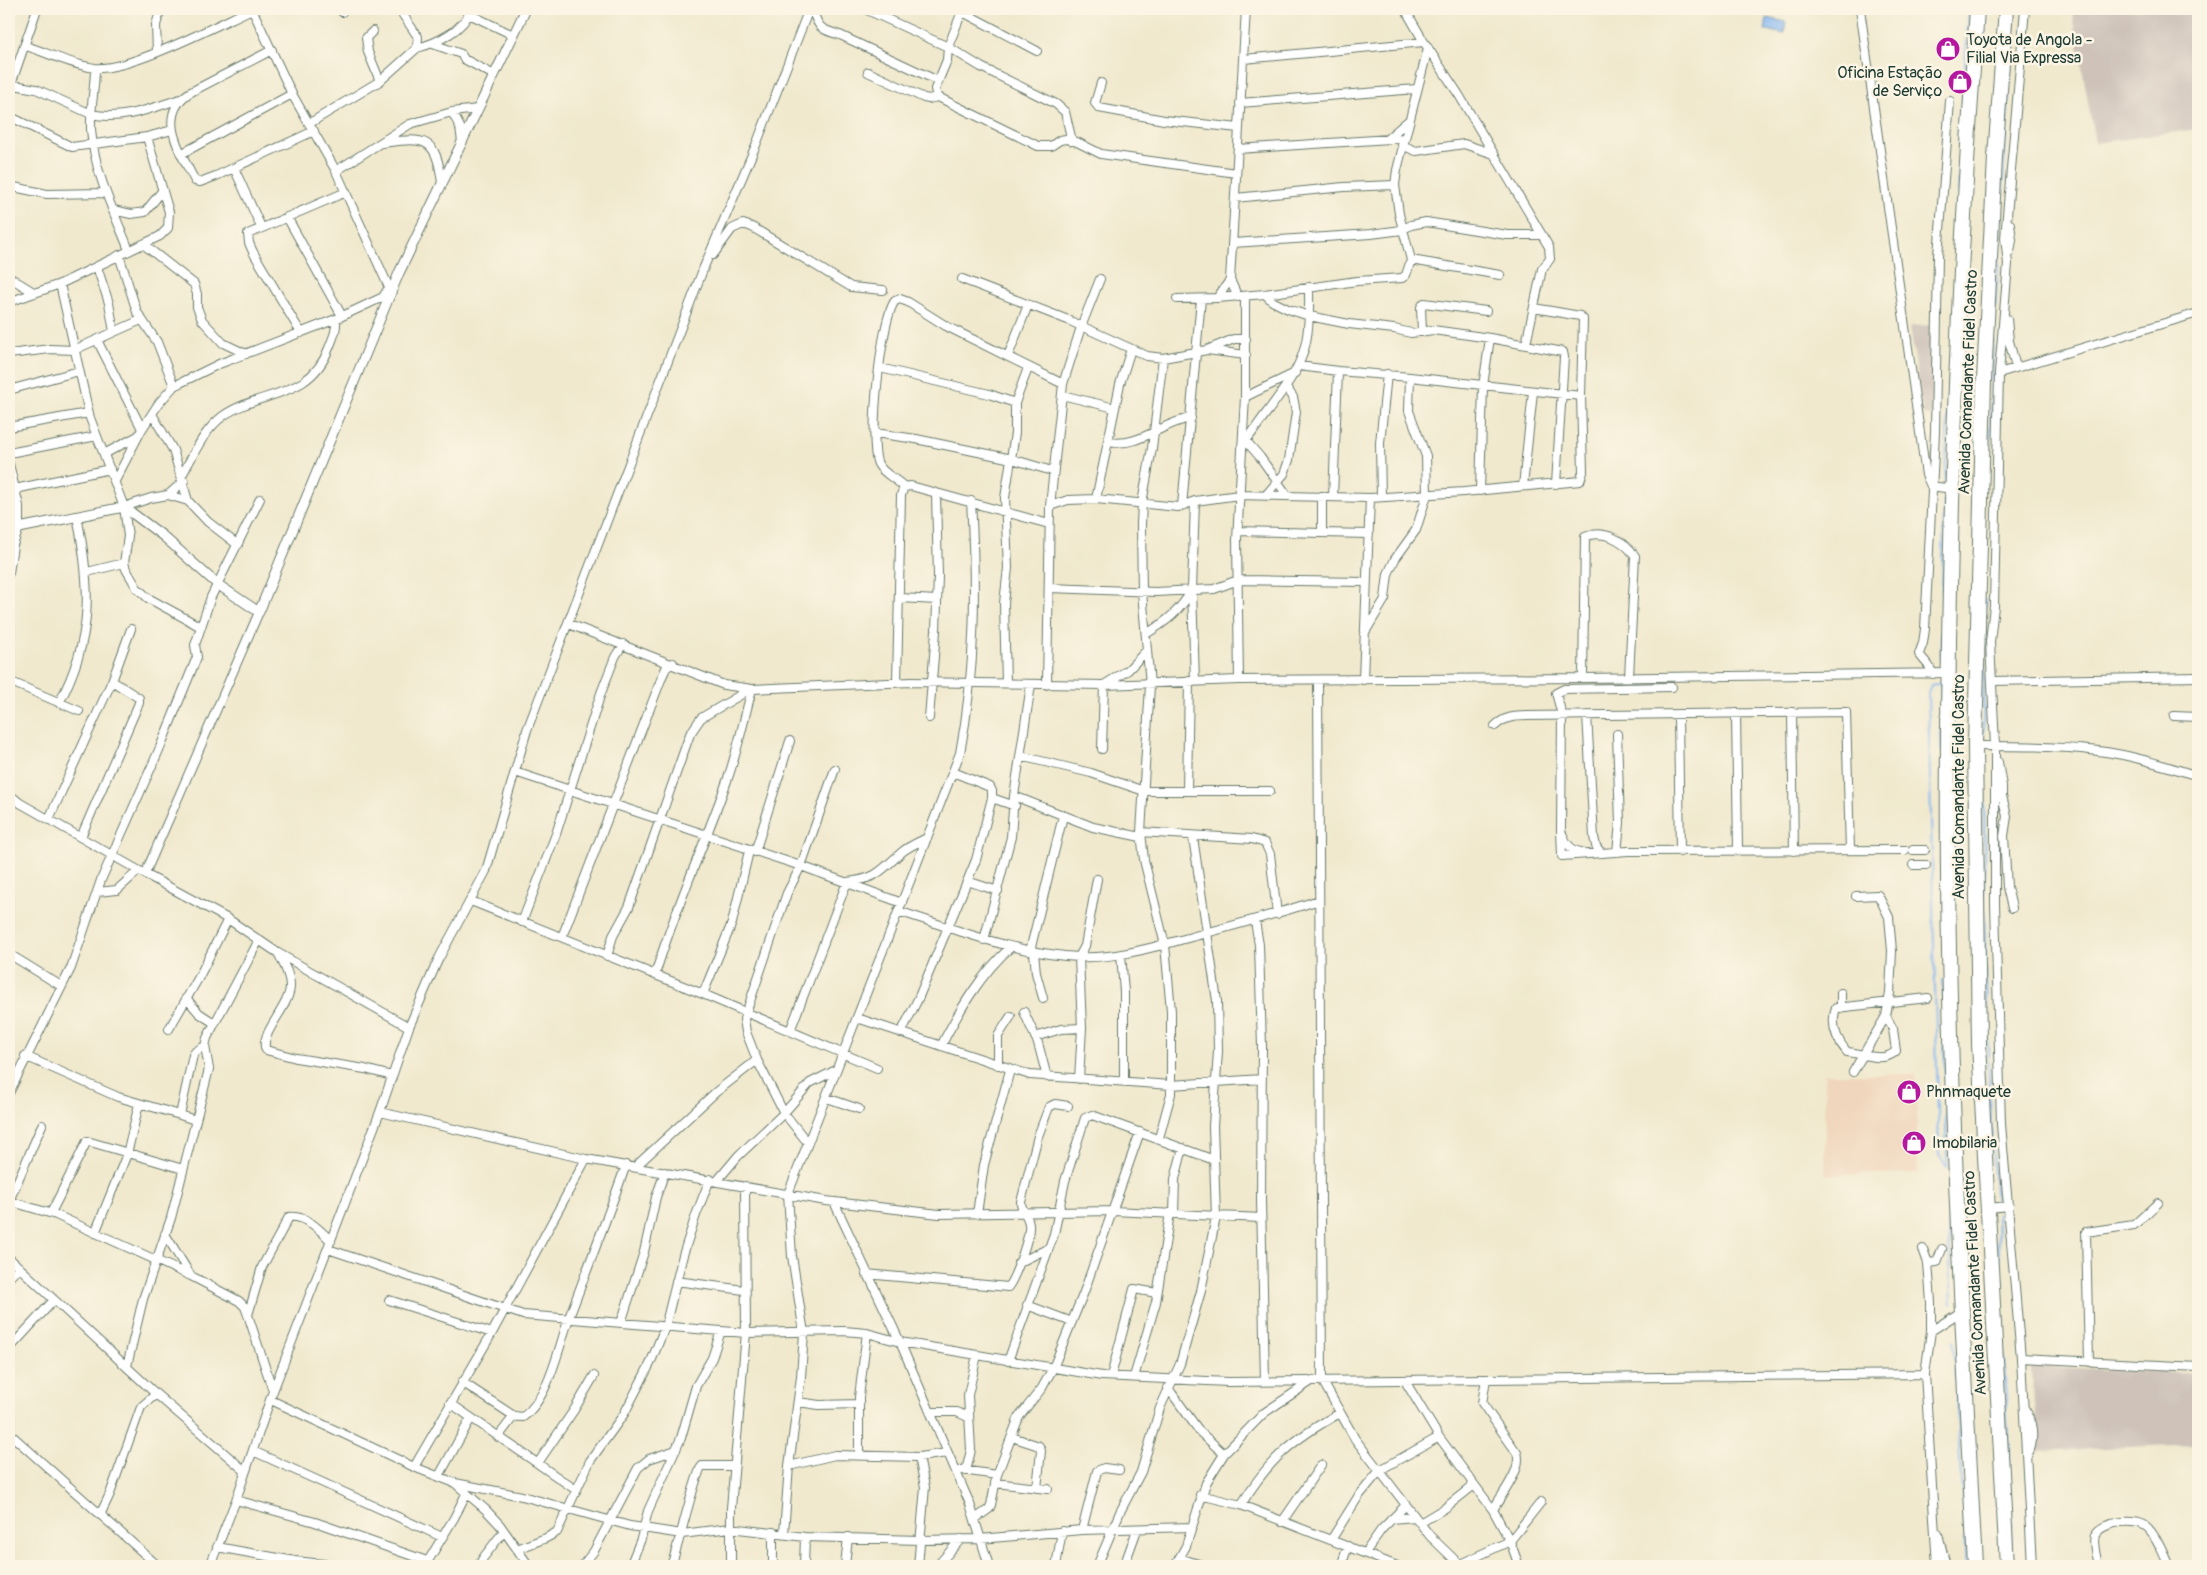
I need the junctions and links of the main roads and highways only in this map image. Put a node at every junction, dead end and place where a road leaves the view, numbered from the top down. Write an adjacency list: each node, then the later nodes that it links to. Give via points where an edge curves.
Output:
1 (1977, 9): 3 (highway, Avenida Comandante Fidel Castro, via 1963,223 1952,489 1948,899 1962,1311)
2 (2006, 9): 4 (highway, Avenida Comandante Fidel Castro, via 1984,370 1976,746 1979,1044)
3 (1975, 1566)
4 (2007, 1566)

